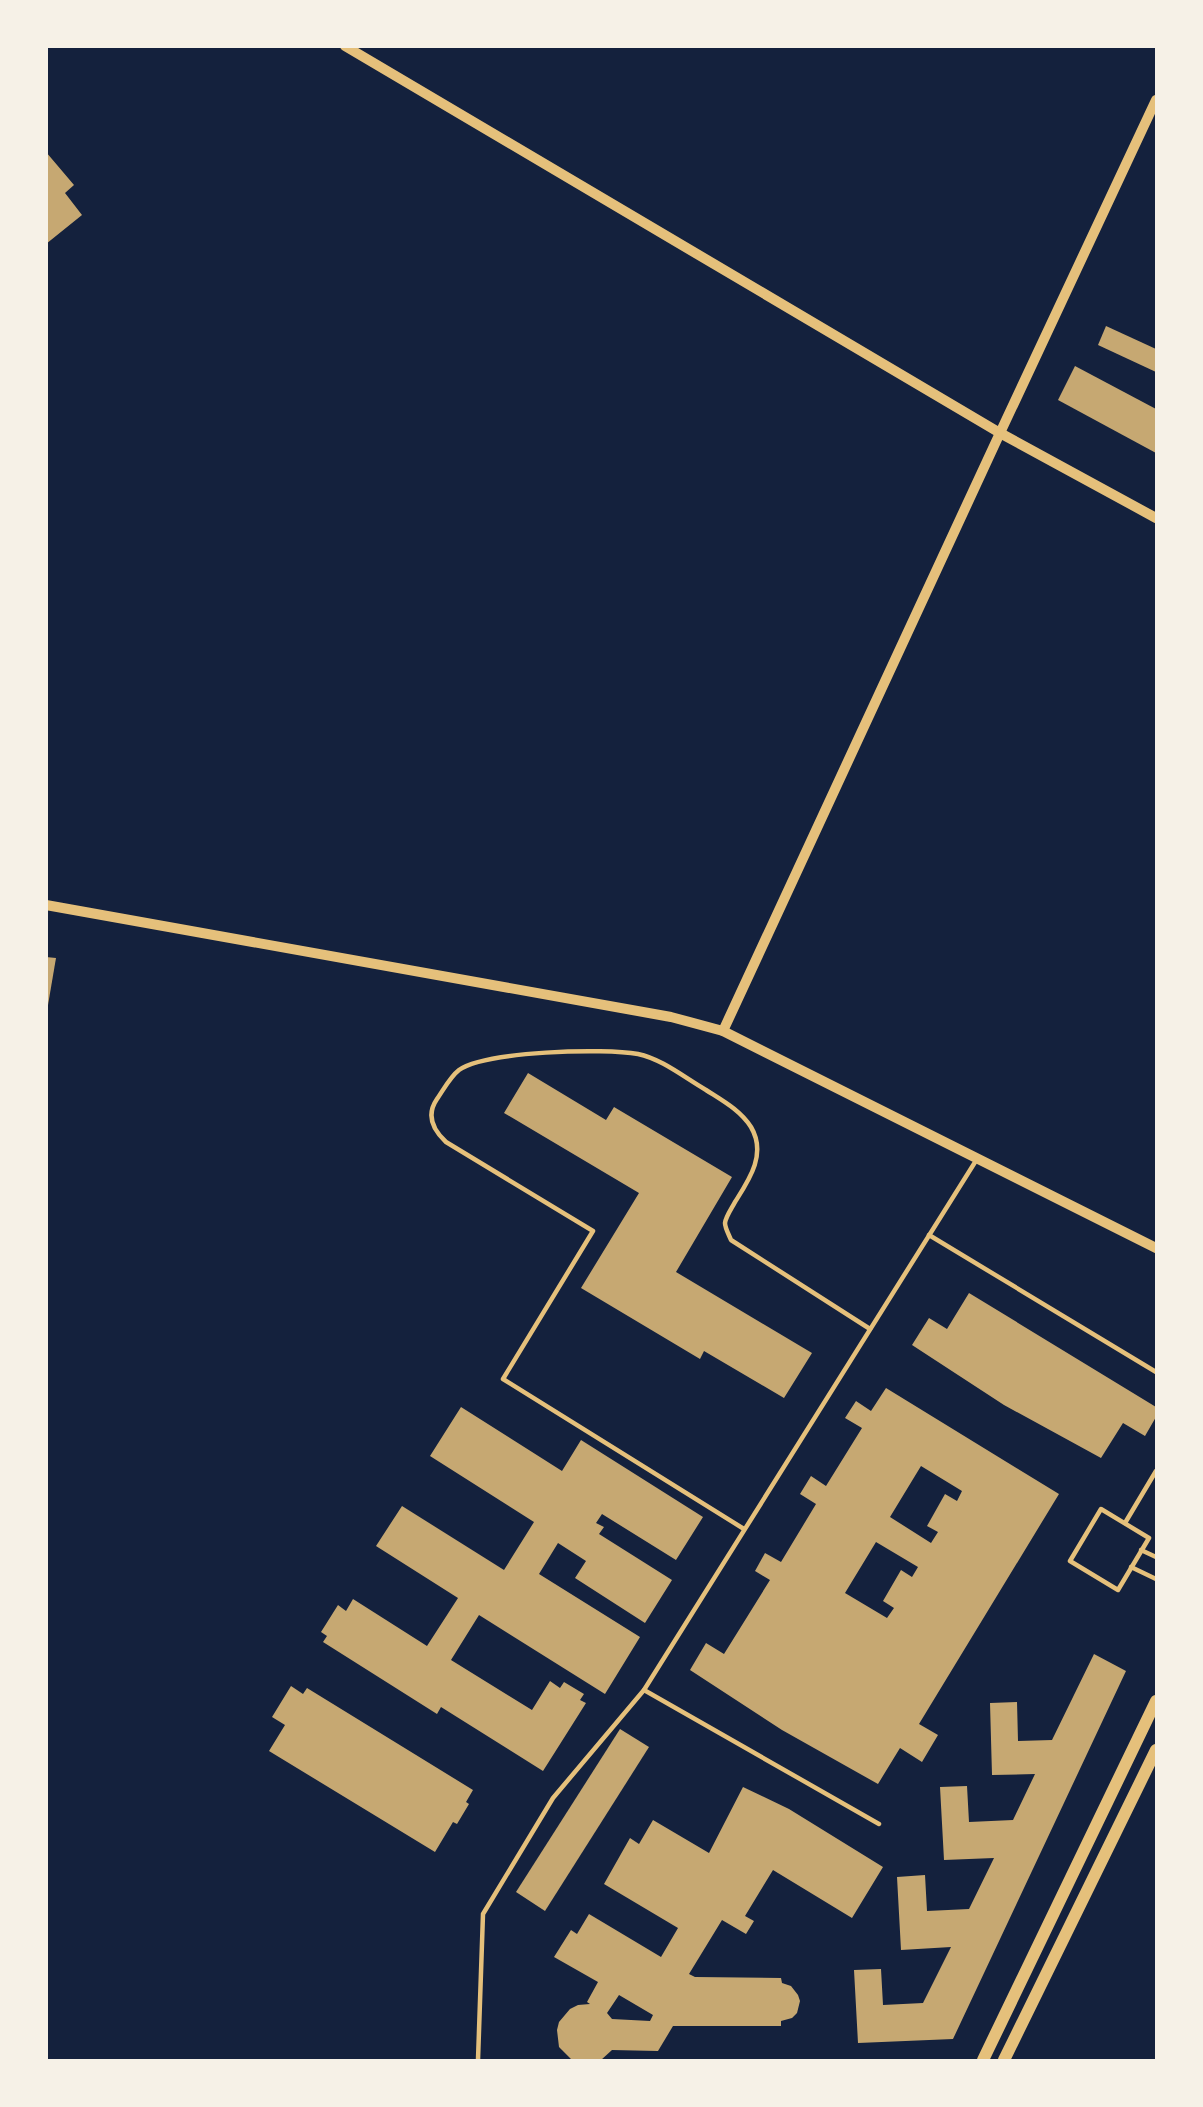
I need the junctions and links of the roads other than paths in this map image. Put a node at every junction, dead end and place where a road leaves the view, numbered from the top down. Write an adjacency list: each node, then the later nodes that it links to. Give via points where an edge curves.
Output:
1 (345, 46): 3 (street)
2 (1156, 100): 3 (street)
3 (1000, 433): 4 (street); 6 (street)
4 (1156, 519)
5 (46, 905): 6 (street, via 671,1017)
6 (723, 1031): 7 (street)
7 (977, 1158): 8 (lane); 9 (street)
8 (929, 1236): 10 (lane); 11 (lane)
9 (1156, 1248)
10 (870, 1329): 14 (lane); 14 (lane, via 731,1240 725,1224 757,1160 752,1129 731,1106 658,1062 640,1054 621,1052 521,1053 459,1070 432,1106 433,1124 446,1142 593,1232 503,1379)
11 (1156, 1372)
12 (1156, 1471): 13 (lane)
13 (1125, 1523): 15 (lane, via 1149,1538); 17 (lane, via 1101,1509 1070,1561 1118,1590)
14 (744, 1529): 19 (lane)
15 (1141, 1550): 16 (lane); 17 (lane)
16 (1156, 1557)
17 (1131, 1567): 18 (lane)
18 (1156, 1579)
19 (644, 1690): 22 (lane); 23 (lane, via 553,1798 483,1914)
20 (1156, 1701): 24 (main road)
21 (1156, 1750): 25 (main road)
22 (879, 1824)
23 (478, 2061)
24 (983, 2061)
25 (1005, 2061)

